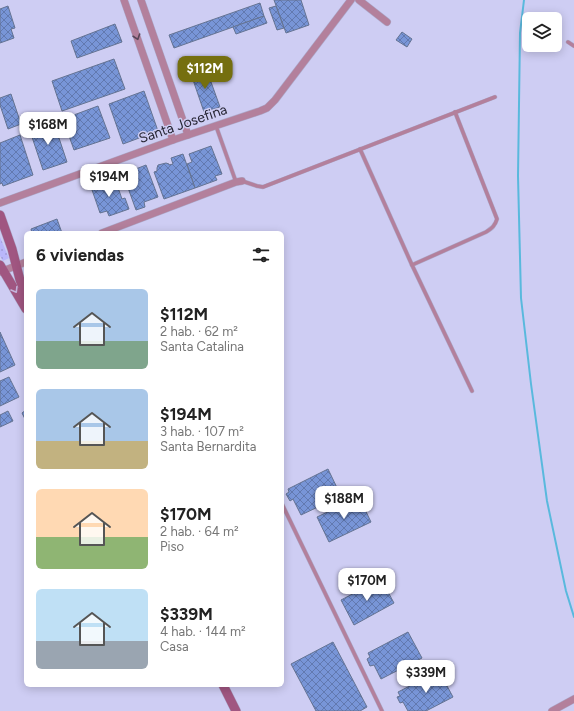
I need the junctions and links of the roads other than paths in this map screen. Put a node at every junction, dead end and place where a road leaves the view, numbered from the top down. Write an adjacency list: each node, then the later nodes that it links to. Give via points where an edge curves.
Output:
1 (124, 0): 12 (street, one-way to 12)
2 (141, 0): 11 (street)
3 (351, 0): 10 (street, Santa Josefina, via 272,104 264,110)
4 (359, 0): 5 (street)
5 (387, 22)
6 (568, 42): 7 (lane)
7 (574, 46)
8 (495, 97): 9 (lane)
9 (455, 112): 13 (lane); 19 (lane, via 497,218 492,229)
10 (216, 126): 11 (street, Santa Josefina); 14 (lane)
11 (188, 135): 12 (street, Santa Josefina)
12 (173, 140): 15 (street, Santa Josefina)
13 (360, 149): 14 (lane, via 263,187); 19 (lane)
14 (239, 181): 17 (street)
15 (0, 203)
16 (0, 215): 20 (main road)
17 (107, 231)
18 (24, 263): 20 (street)
19 (412, 265): 24 (lane)
20 (16, 266): 21 (street); 22 (main road)
21 (1, 269): 23 (main road, one-way to 23)
22 (24, 289)
23 (24, 306)
24 (472, 391)
25 (284, 508): 29 (lane)
26 (224, 687): 28 (main road)
27 (574, 699): 30 (street)
28 (236, 711)
29 (382, 711)
30 (552, 711)

